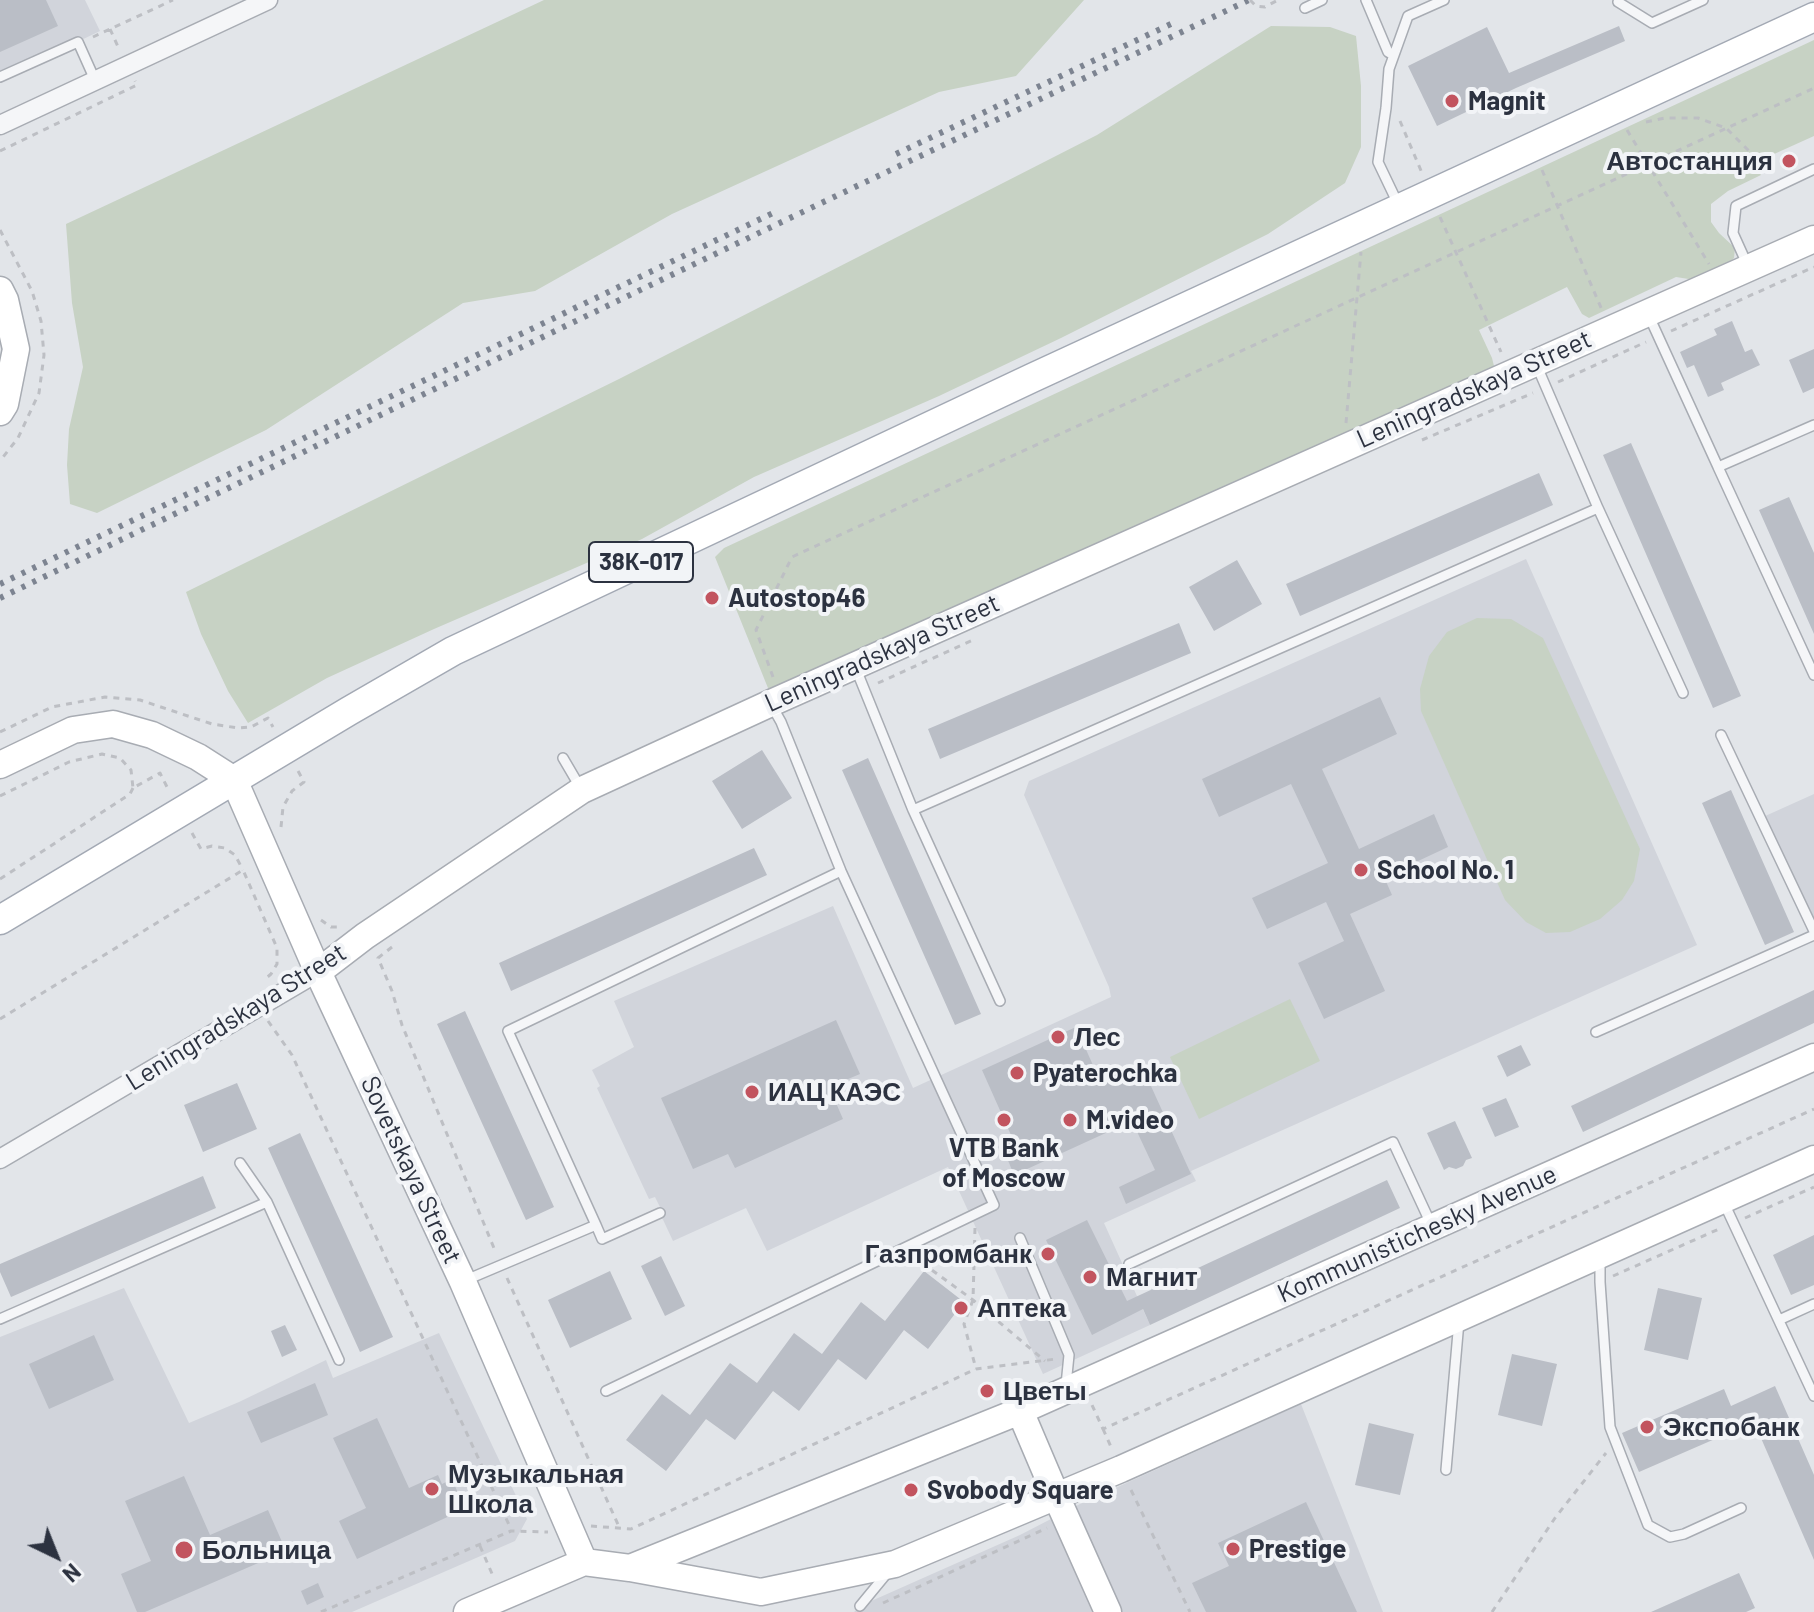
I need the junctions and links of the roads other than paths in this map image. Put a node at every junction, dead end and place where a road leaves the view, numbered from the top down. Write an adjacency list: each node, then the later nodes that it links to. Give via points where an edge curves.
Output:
1 (268, 0): 11 (street)
2 (1322, 0): 7 (lane)
3 (1366, 0): 9 (lane)
4 (1444, 0): 9 (lane, via 1408,16)
5 (1703, 0): 6 (lane, via 1652,23)
6 (1618, 2)
7 (1305, 8)
8 (1814, 17): 14 (main road, 38К-017, via 1620,118)
9 (1393, 55): 14 (lane, via 1378,162)
10 (0, 77): 11 (lane, via 78,42)
11 (95, 80): 12 (street)
12 (0, 125)
13 (1814, 169): 16 (lane, via 1736,206 1733,233)
14 (1401, 209): 31 (main road, 38К-017, via 453,651)
15 (1814, 239): 16 (street, Leningradskaya Street)
16 (1749, 267): 18 (street, Leningradskaya Street)
17 (0, 290): 20 (street, via 16,349)
18 (1647, 312): 19 (street, Leningradskaya Street); 22 (lane)
19 (1536, 362): 23 (lane); 25 (street, Leningradskaya Street)
20 (0, 412)
21 (1814, 425): 22 (lane)
22 (1718, 467): 24 (lane)
23 (1598, 508): 26 (lane); 33 (lane)
24 (1814, 675)
25 (859, 678): 27 (street, Leningradskaya Street); 33 (lane)
26 (1683, 693)
27 (776, 700): 32 (street, Leningradskaya Street); 34 (lane)
28 (1721, 735): 36 (lane)
29 (563, 758): 32 (lane)
30 (0, 765): 31 (street, via 73,730 113,724 152,735)
31 (234, 780): 35 (main road, 38К-017); 37 (street, Sovetskaya Street)
32 (582, 790): 37 (street, Leningradskaya Street)
33 (913, 810): 38 (lane)
34 (841, 871): 47 (lane, via 508,1031); 58 (lane, via 994,1205)
35 (0, 920)
36 (1814, 933): 39 (lane)
37 (318, 972): 41 (street, Leningradskaya Street); 52 (street, Sovetskaya Street)
38 (1000, 1001)
39 (1596, 1032)
40 (1814, 1057): 48 (street, Kommunistichesky Avenue)
41 (0, 1159)
42 (1814, 1159): 44 (street)
43 (240, 1163): 45 (lane)
44 (1723, 1200): 50 (street); 56 (lane)
45 (267, 1202): 55 (lane); 57 (lane)
46 (660, 1213): 47 (lane, via 602,1239)
47 (596, 1225): 52 (lane)
48 (1432, 1227): 51 (lane, via 1393,1142); 59 (street, Kommunistichesky Avenue)
49 (1020, 1238): 59 (lane, via 1069,1355)
50 (1600, 1255): 54 (street); 64 (lane, via 1610,1427 1648,1525 1670,1537)
51 (1129, 1264)
52 (463, 1282): 65 (street, Sovetskaya Street)
53 (1814, 1304): 56 (lane)
54 (1459, 1318): 62 (lane); 63 (street)
55 (0, 1319)
56 (1779, 1320): 60 (lane)
57 (339, 1360)
58 (606, 1391)
59 (1066, 1391): 61 (street, Kommunistichesky Avenue)
60 (1814, 1396)
61 (1020, 1411): 63 (street); 67 (street, Kommunistichesky Avenue)
62 (1446, 1470)
63 (1057, 1498): 66 (street); 70 (street)
64 (1741, 1508)
65 (584, 1562): 67 (street); 69 (street)
66 (895, 1564): 67 (street, via 761,1592); 68 (lane)
67 (630, 1568)
68 (860, 1606)
69 (482, 1609)
70 (1108, 1612)

